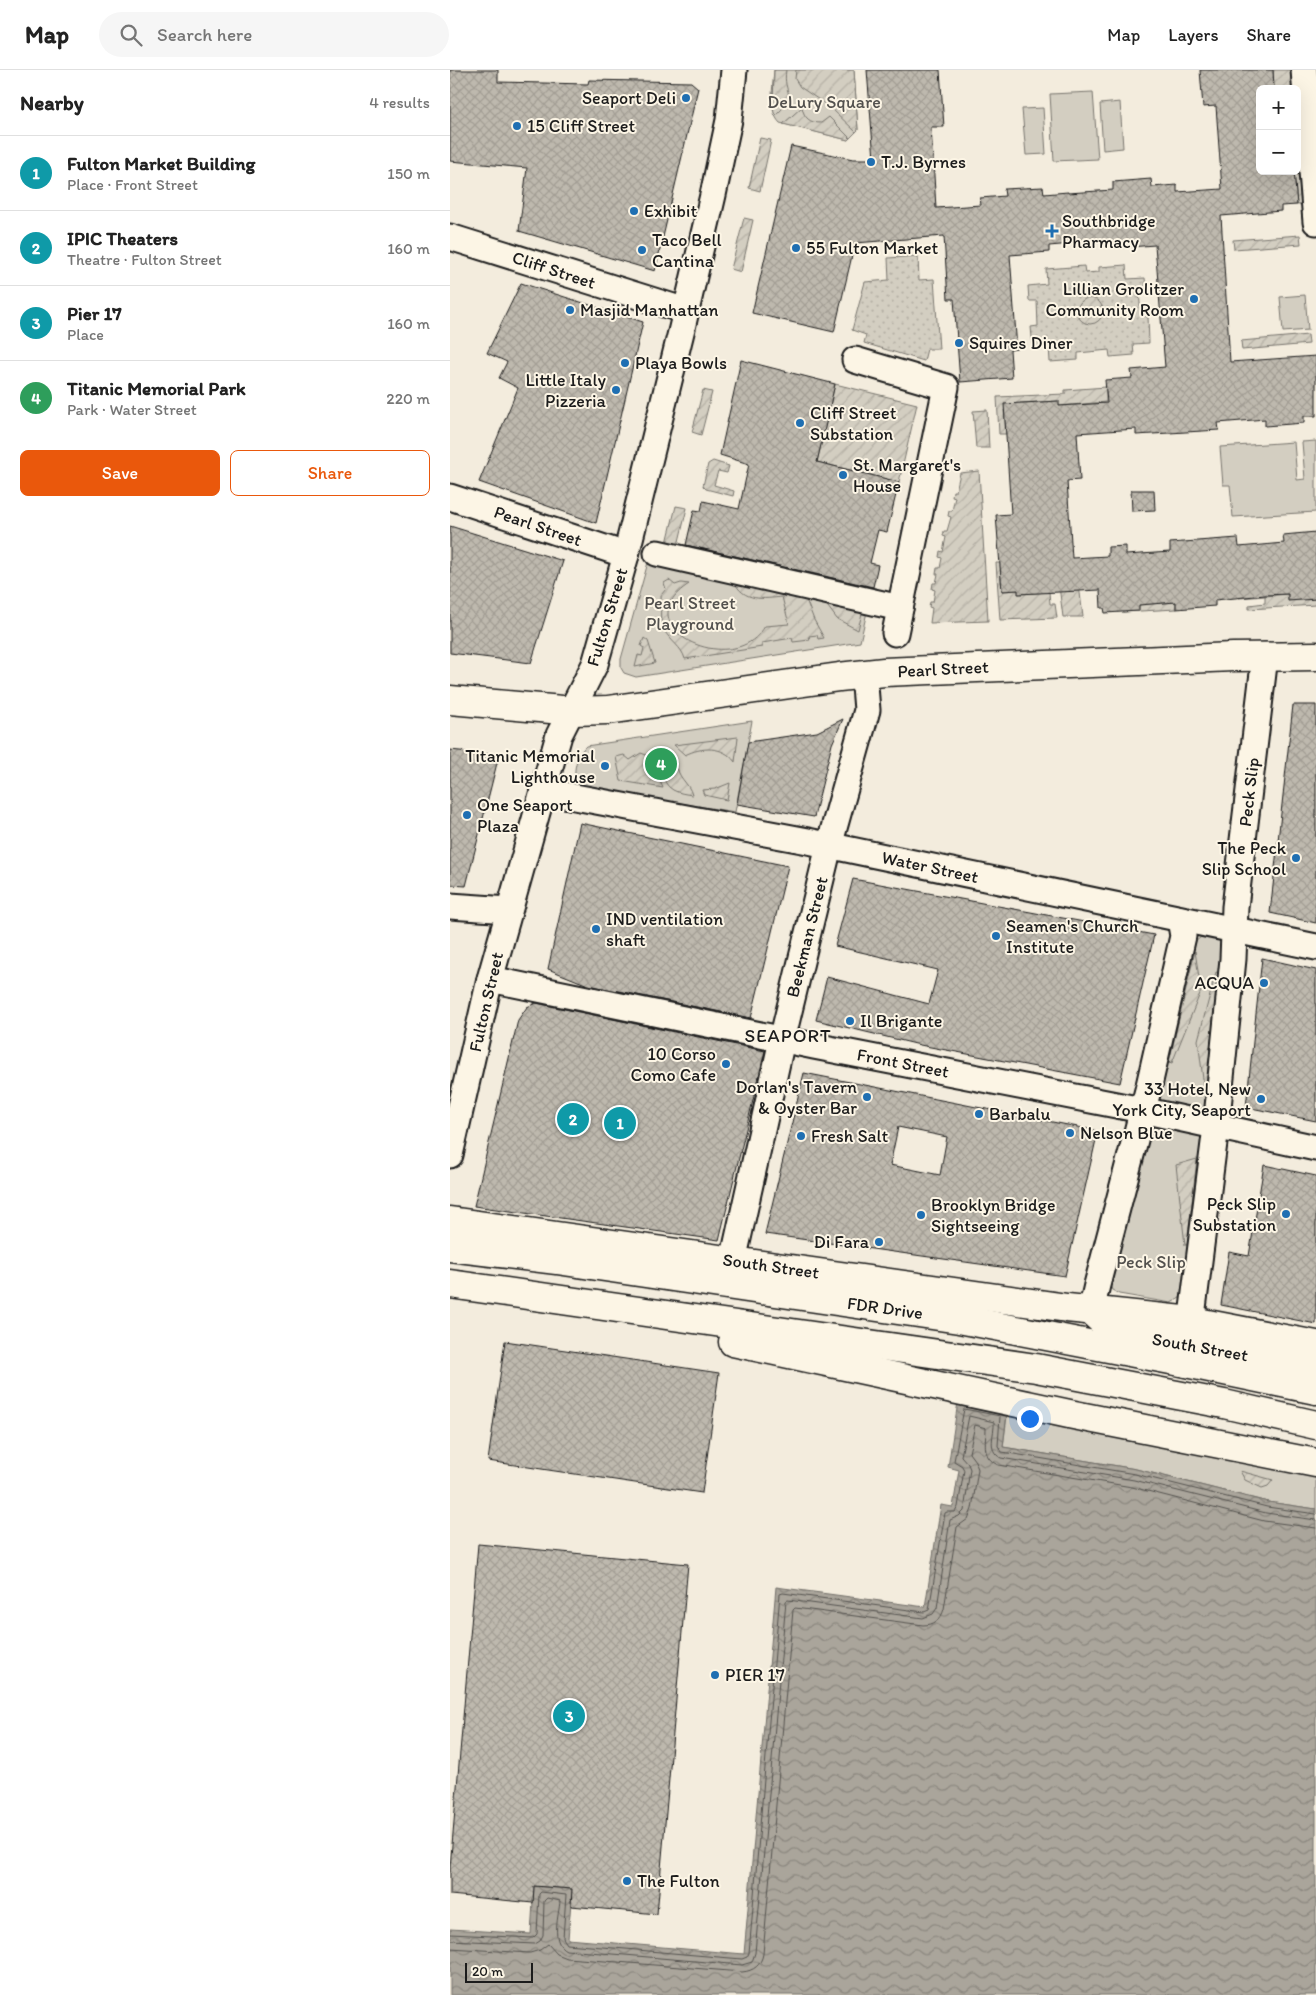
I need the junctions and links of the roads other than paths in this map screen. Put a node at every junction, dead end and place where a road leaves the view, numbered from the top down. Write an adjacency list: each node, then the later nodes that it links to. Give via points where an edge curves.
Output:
1 (734, 70): 5 (street, Fulton Street, via 729,120)
2 (1304, 70): 3 (street)
3 (1316, 222)
4 (450, 237): 5 (street, Cliff Street)
5 (686, 311): 9 (street, Fulton Street)
6 (855, 360): 10 (street, via 946,386)
7 (450, 497): 9 (street, Pearl Street)
8 (657, 553): 10 (street)
9 (626, 555): 16 (street, Fulton Street, via 595,664)
10 (900, 608): 11 (street)
11 (895, 633)
12 (1265, 656): 13 (main road, Pearl Street); 14 (main road, Pearl Street); 22 (street, Peck Slip)
13 (1316, 656)
14 (864, 674): 16 (main road, Pearl Street, via 608,710); 18 (street, Beekman Street, via 867,710)
15 (450, 700): 16 (main road)
16 (573, 711): 17 (street, Fulton Street, via 559,736)
17 (543, 791): 18 (street, Water Street); 20 (street, Fulton Street)
18 (829, 846): 21 (street, Water Street); 25 (street, Beekman Street)
19 (450, 906): 20 (street)
20 (509, 910): 24 (street, Fulton Street)
21 (1180, 919): 22 (street, Water Street); 26 (street, via 1183,936)
22 (1234, 930): 23 (street, Water Street); 27 (street, Peck Slip)
23 (1316, 946)
24 (490, 979): 25 (street, Front Street); 29 (street, Fulton Street)
25 (782, 1040): 26 (street, Front Street); 32 (street, Beekman Street)
26 (1142, 1110): 27 (street, Front Street); 35 (street)
27 (1216, 1127): 28 (street, Front Street); 37 (street, Peck Slip)
28 (1316, 1148)
29 (450, 1155)
30 (450, 1221): 32 (main road, South Street)
31 (450, 1247): 36 (main road, FDR Drive)
32 (733, 1261): 35 (main road, South Street)
33 (450, 1284): 34 (main road)
34 (524, 1294): 41 (main road, via 1036,1368); 42 (main road, via 632,1325 754,1346)
35 (1092, 1311): 37 (main road, South Street)
36 (959, 1319): 39 (main road, via 1078,1331); 40 (main road, FDR Drive)
37 (1190, 1333): 38 (main road, South Street); 39 (main road, South Street)
38 (1316, 1345)
39 (1316, 1368)
40 (1316, 1390)
41 (1316, 1425)
42 (1316, 1463)

